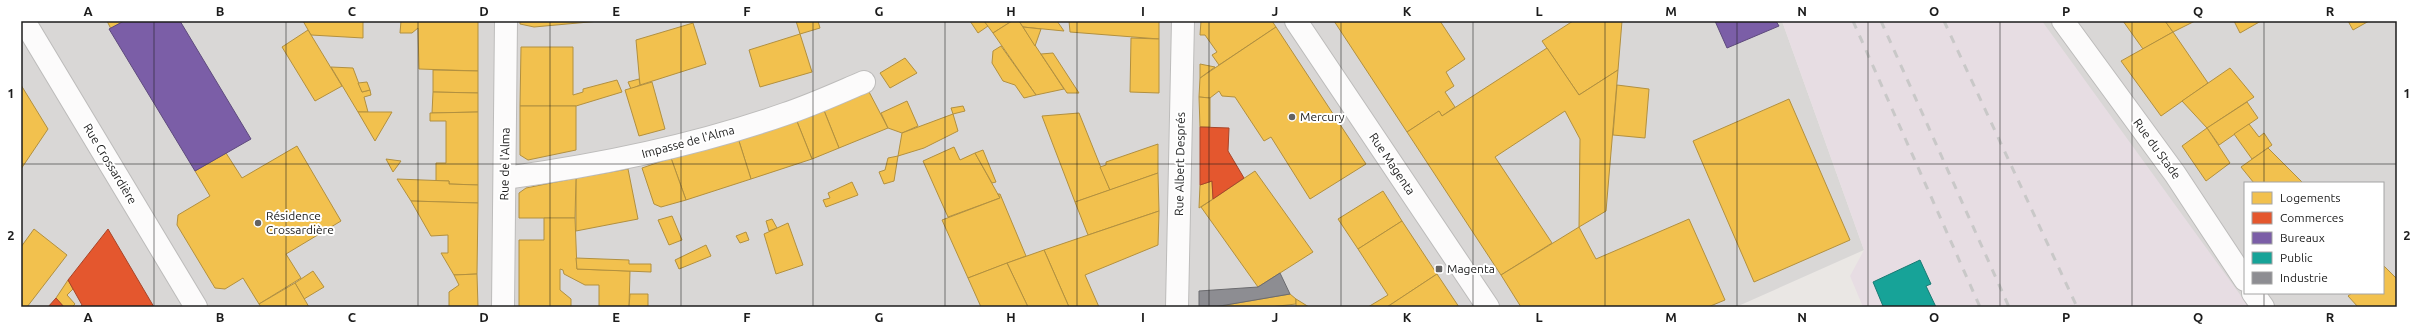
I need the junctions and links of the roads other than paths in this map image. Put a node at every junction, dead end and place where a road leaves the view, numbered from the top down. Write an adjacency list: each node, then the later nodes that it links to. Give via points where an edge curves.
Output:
1 (24, 21): 10 (street, Rue Crossardière)
2 (506, 21): 7 (street, Rue de l'Alma)
3 (1183, 21): 12 (street, Rue Albert Després)
4 (1296, 21): 13 (street, Rue Magenta)
5 (2064, 21): 8 (street, Rue du Stade, via 2175,174)
6 (864, 82): 7 (street, Impasse de l'Alma, via 786,114 694,142 587,167)
7 (505, 178): 11 (street, Rue de l'Alma)
8 (2244, 278)
9 (2254, 294): 14 (street)
10 (196, 307)
11 (503, 307)
12 (1176, 307)
13 (1488, 307)
14 (2262, 307)

